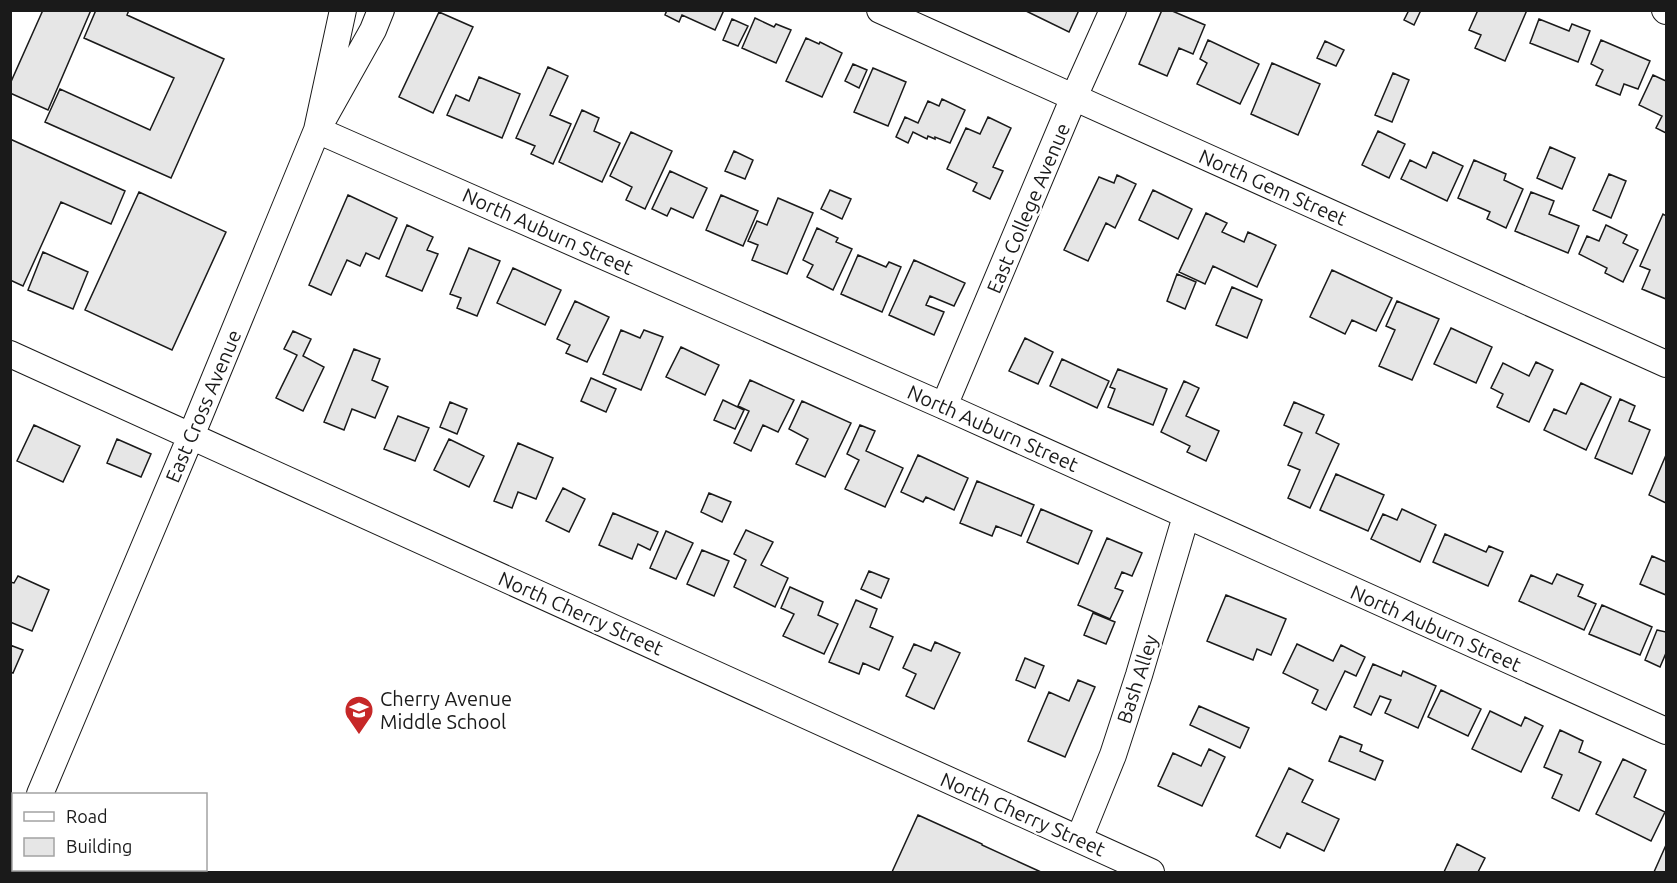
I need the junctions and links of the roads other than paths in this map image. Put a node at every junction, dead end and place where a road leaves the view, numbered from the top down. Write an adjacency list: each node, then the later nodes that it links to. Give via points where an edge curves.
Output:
1 (343, 10): 6 (street, East Cross Avenue)
2 (381, 10): 6 (street)
3 (880, 10): 5 (street, North Gem Street)
4 (1113, 10): 5 (street, East College Avenue)
5 (1074, 98): 8 (street, North Gem Street); 9 (street, East College Avenue)
6 (317, 130): 9 (street, North Auburn Street); 10 (street, East Cross Avenue)
7 (10, 354): 10 (street, North Cherry Street)
8 (1666, 364)
9 (945, 406): 11 (street, North Auburn Street)
10 (191, 436): 13 (street, East Cross Avenue); 14 (street, North Cherry Street)
11 (1186, 516): 12 (street, North Auburn Street); 14 (street, Bash Alley, via 1113,755)
12 (1666, 731)
13 (41, 793)
14 (1079, 839): 15 (street, North Cherry Street)
15 (1151, 873)

